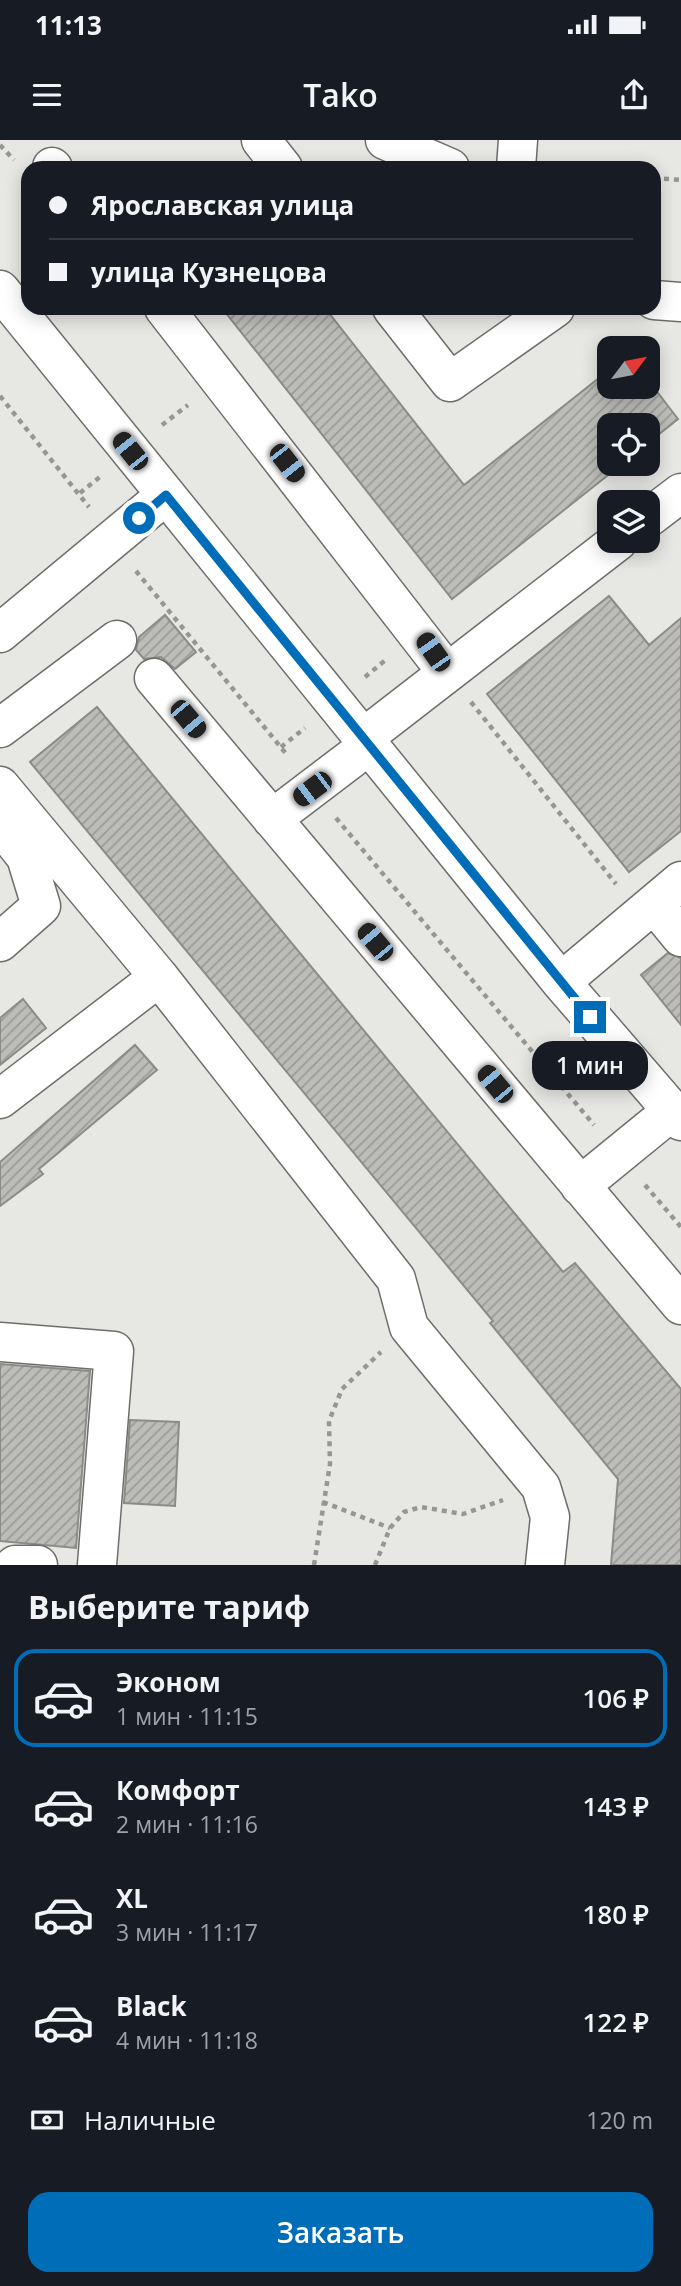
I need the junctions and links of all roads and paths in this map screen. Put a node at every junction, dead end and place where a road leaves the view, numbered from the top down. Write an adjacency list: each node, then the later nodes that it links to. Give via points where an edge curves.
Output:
1 (261, 140): 4 (street)
2 (385, 140): 5 (street)
3 (518, 140): 6 (street)
4 (277, 161)
5 (434, 161)
6 (516, 161)
7 (661, 179): 8 (path)
8 (681, 180)
9 (0, 290): 14 (street)
10 (169, 315): 19 (street)
11 (398, 315): 12 (street, via 450,382)
12 (545, 315)
13 (681, 493): 15 (street)
14 (166, 495): 17 (street); 22 (street)
15 (660, 510)
16 (602, 553): 19 (street)
17 (0, 634)
18 (117, 640): 21 (street)
19 (446, 671): 22 (street); 26 (path)
20 (154, 678): 24 (street)
21 (0, 728)
22 (365, 742): 24 (street); 30 (street)
23 (0, 786): 29 (street)
24 (272, 819): 33 (street)
25 (0, 824): 28 (street, via 26,857 41,906)
26 (659, 900): 27 (street); 30 (street)
27 (681, 937)
28 (0, 942)
29 (159, 977): 31 (street); 35 (street, via 396,1279)
30 (561, 982): 32 (street)
31 (0, 1099)
32 (676, 1116): 33 (street)
33 (580, 1186): 34 (street)
34 (681, 1305)
35 (409, 1327): 37 (street); 38 (path, via 342,1389 329,1421 330,1464)
36 (0, 1342): 42 (street, via 114,1351)
37 (541, 1488): 39 (path, via 463,1514 421,1507 404,1512); 45 (street, via 550,1517)
38 (323, 1503): 39 (path); 43 (path)
39 (390, 1528): 44 (path)
40 (15, 1565): 41 (street)
41 (38, 1565)
42 (97, 1565)
43 (314, 1565)
44 (375, 1565)
45 (545, 1565)

